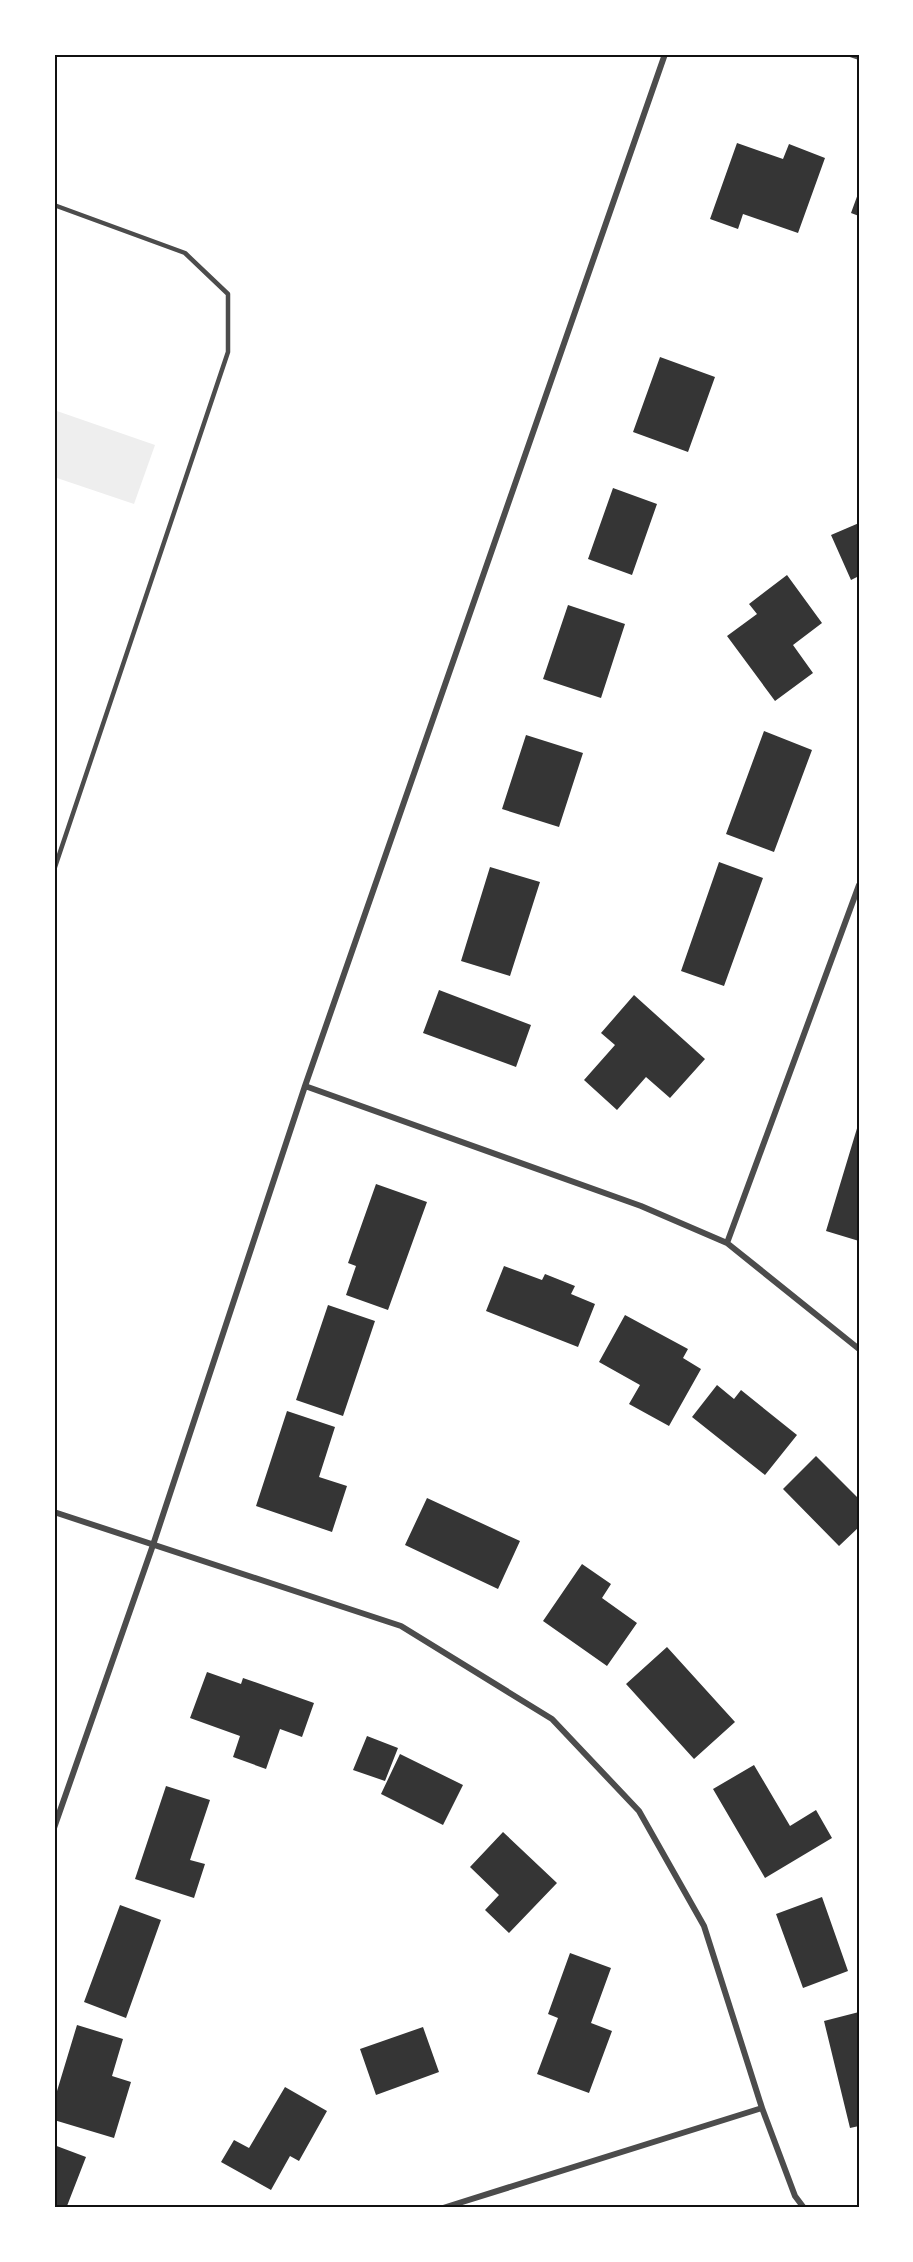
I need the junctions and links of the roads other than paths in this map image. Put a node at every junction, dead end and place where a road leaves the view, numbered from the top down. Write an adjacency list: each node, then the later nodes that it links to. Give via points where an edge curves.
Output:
1 (665, 54): 7 (street)
2 (850, 54): 3 (street)
3 (859, 57)
4 (54, 206): 5 (lane, via 185,253 228,294 228,352)
5 (54, 870)
6 (859, 885): 8 (street)
7 (304, 1086): 8 (street, via 641,1206); 11 (street)
8 (727, 1243): 9 (street)
9 (859, 1349)
10 (54, 1512): 11 (street)
11 (153, 1545): 12 (street); 13 (street, via 400,1626 552,1719 639,1811 704,1926)
12 (54, 1828)
13 (762, 2108): 14 (street); 15 (street, via 795,2196)
14 (443, 2208)
15 (804, 2208)

